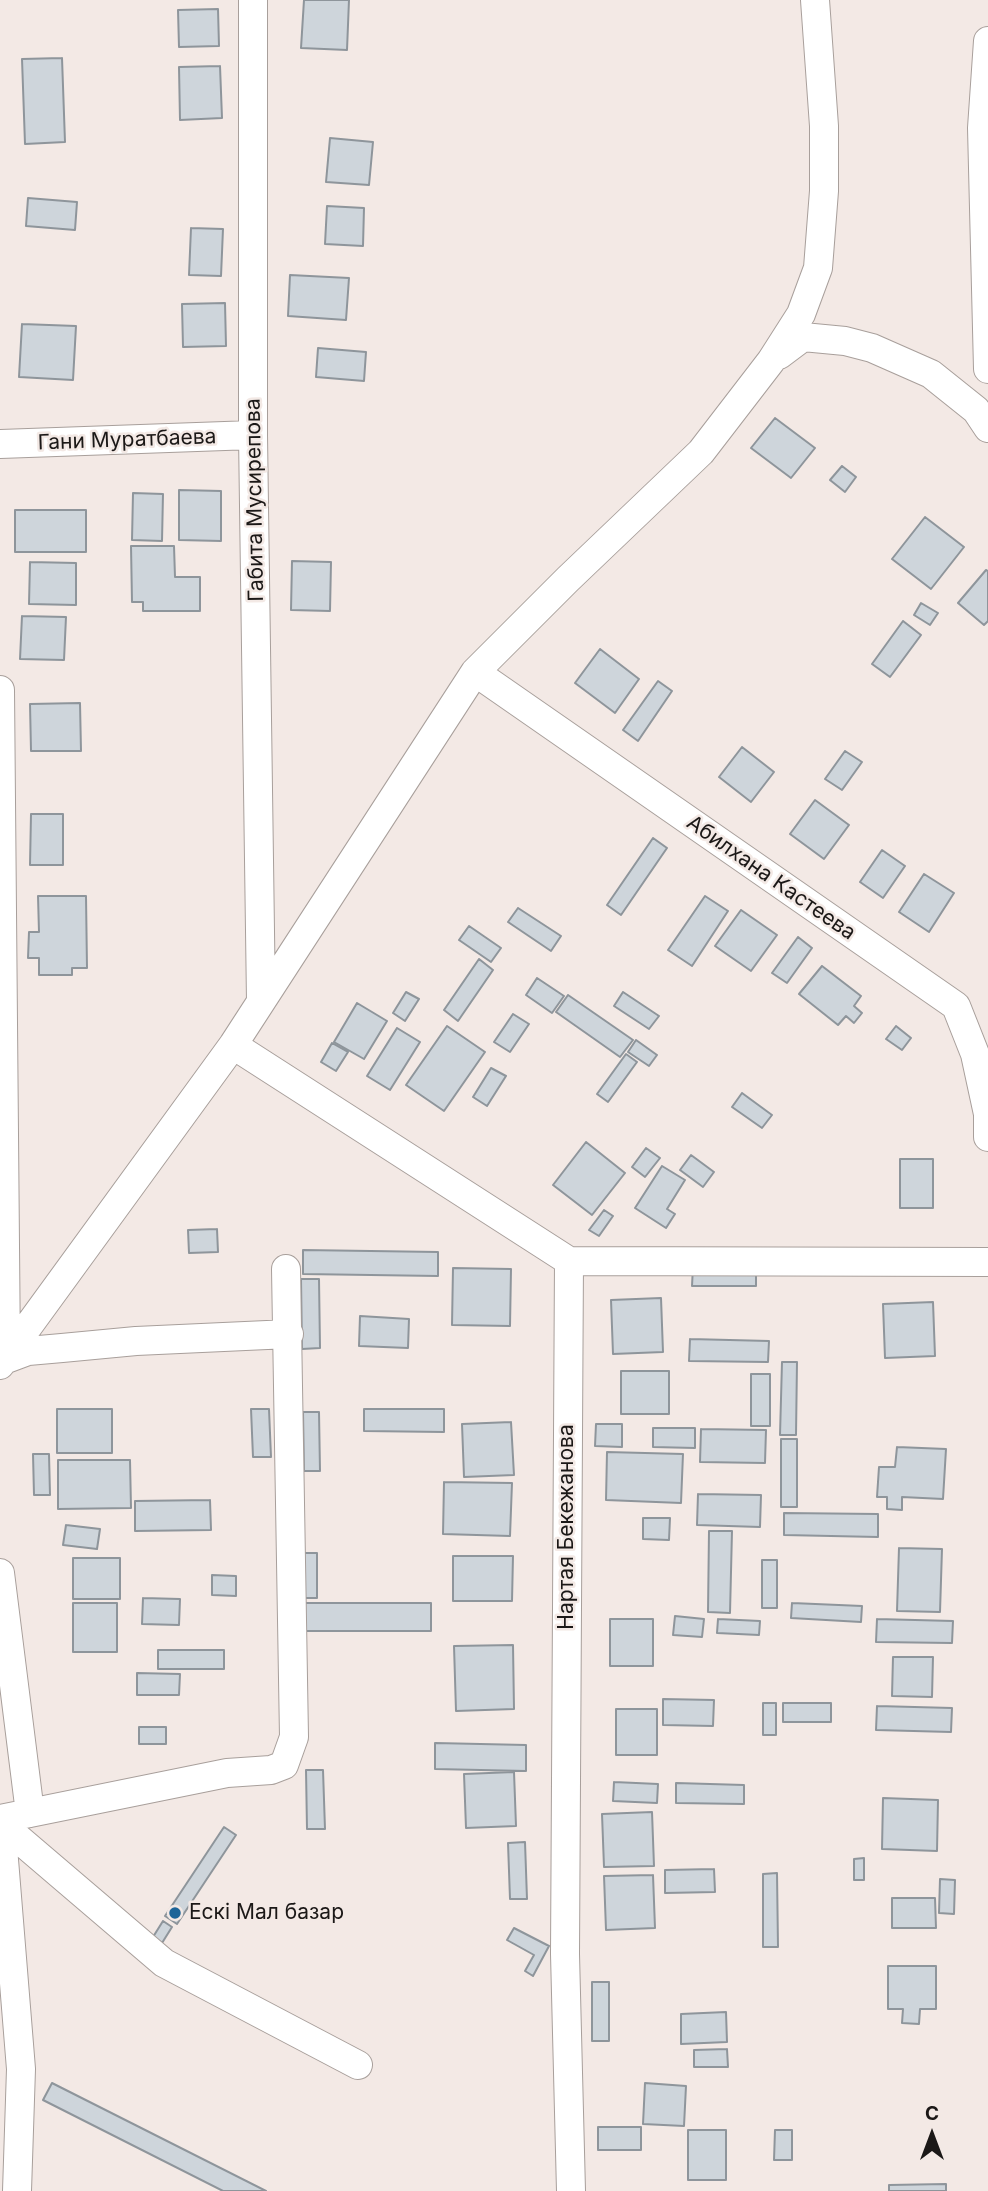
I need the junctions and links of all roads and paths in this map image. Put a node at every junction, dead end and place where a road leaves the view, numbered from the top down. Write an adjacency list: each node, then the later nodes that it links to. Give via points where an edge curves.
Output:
1 (253, 0): 7 (street, Габита Мусирепова)
2 (814, 0): 4 (street, via 824,126 818,268 801,314)
3 (988, 41): 5 (street, via 982,128)
4 (771, 360): 6 (street, via 803,337 872,348 931,374 976,410); 9 (street, via 701,452)
5 (988, 369)
6 (988, 428)
7 (253, 435): 8 (street, Гани Муратбаева); 11 (street, Габита Мусирепова)
8 (0, 444)
9 (475, 672): 11 (street); 13 (street, Абилхана Кастеева, via 956,1006 975,1054 988,1114)
10 (0, 690): 14 (street)
11 (261, 1001): 12 (street)
12 (233, 1045): 15 (street); 19 (street)
13 (988, 1137)
14 (3, 1261): 19 (street)
15 (569, 1261): 16 (street); 25 (street, Нартая Бекежанова, via 565,1954)
16 (988, 1262)
17 (286, 1269): 18 (street)
18 (289, 1334): 19 (street, via 136,1341 28,1351); 21 (street, via 294,1737 284,1765)
19 (3, 1360)
20 (0, 1573): 21 (street)
21 (30, 1813): 22 (street)
22 (0, 1822): 23 (street, via 164,1963); 24 (street, via 21,2069)
23 (358, 2065)
24 (17, 2191)
25 (570, 2191)

